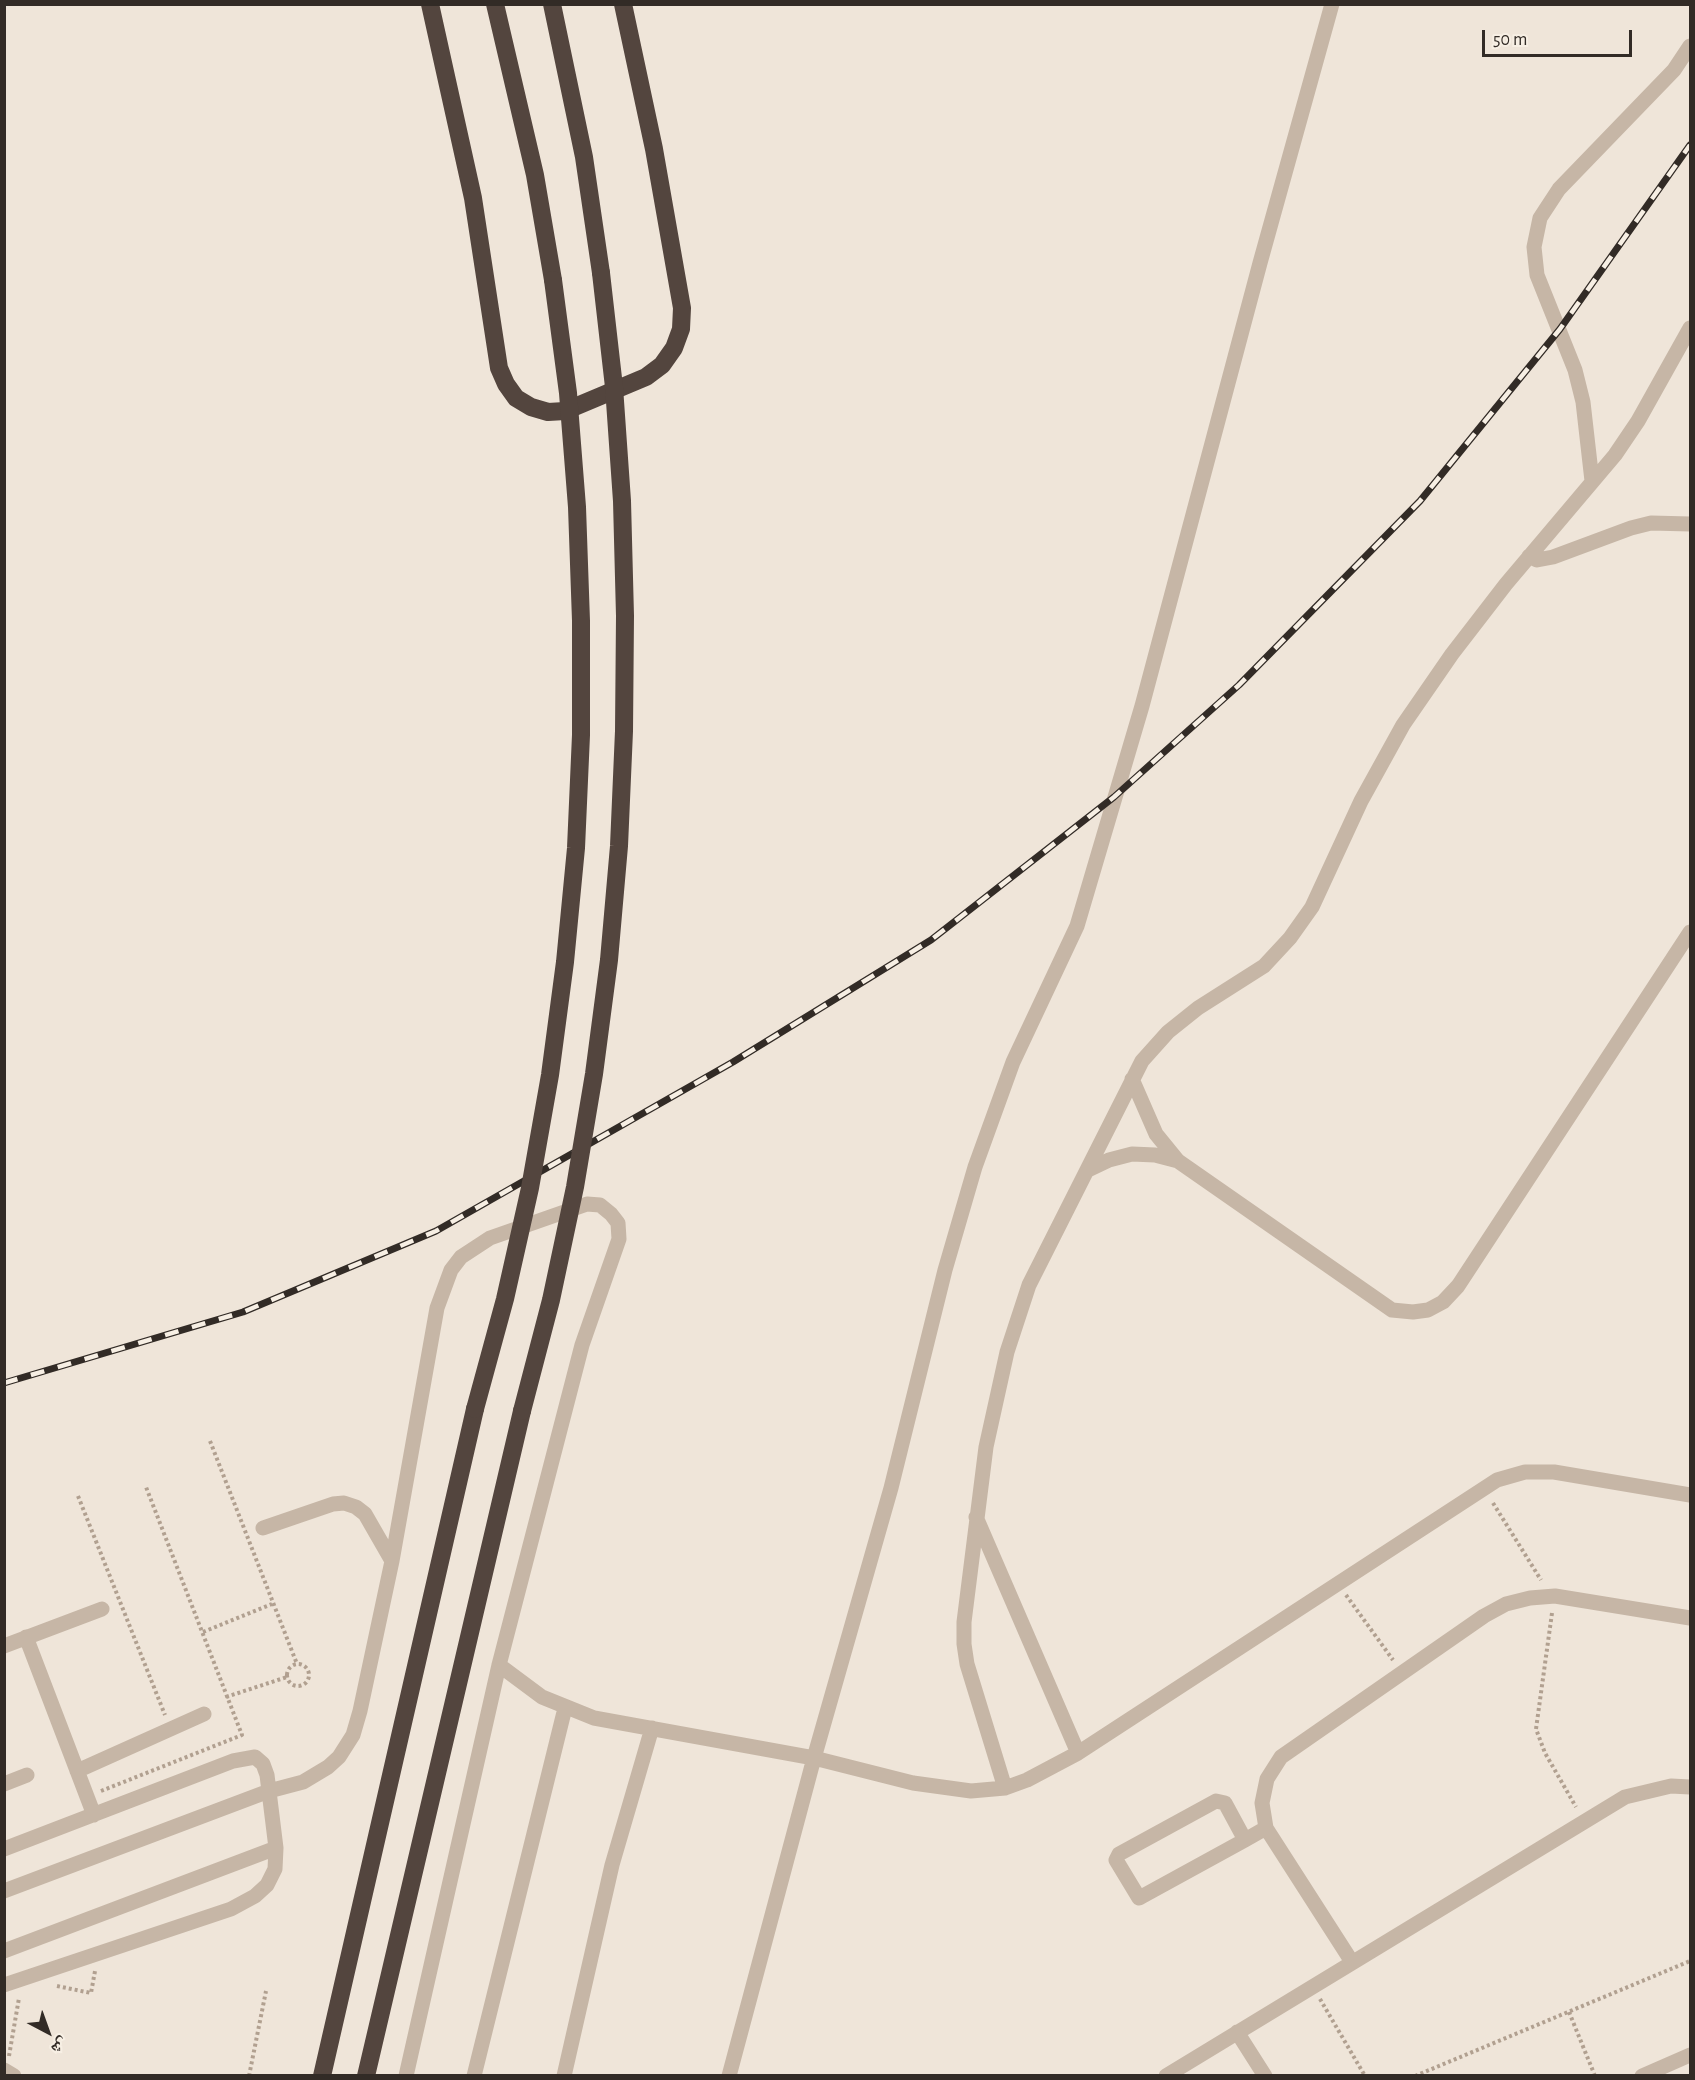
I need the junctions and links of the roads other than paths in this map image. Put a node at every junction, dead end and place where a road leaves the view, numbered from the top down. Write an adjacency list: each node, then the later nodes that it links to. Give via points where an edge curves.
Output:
1 (430, 4): 4 (highway, via 473,198 499,368 516,398 548,412 565,411 646,377 662,365 681,329 682,308 654,149)
2 (495, 4): 46 (highway, bridge, via 535,175 568,393 581,598 576,848 566,962 530,1188)
3 (552, 4): 47 (highway, bridge, via 584,157 601,273 622,501 624,731 609,960 586,1119 551,1300)
4 (623, 4)
5 (1332, 4): 28 (street, via 1142,706 1077,926 1013,1062 975,1167 891,1488)
6 (1690, 46): 8 (street, via 1674,70 1558,189 1540,218 1534,247 1537,275 1575,370 1583,402)
7 (1690, 328): 8 (street, via 1633,429)
8 (1592, 481): 10 (street)
9 (1690, 524): 10 (street, via 1651,523 1553,557 1537,560)
10 (1529, 556): 12 (street, via 1402,725 1312,906 1290,938 1264,966 1168,1032 1142,1061)
11 (1690, 932): 13 (street, via 1458,1286 1443,1302 1428,1310 1392,1310)
12 (1132, 1079): 13 (street, via 1156,1134); 14 (street)
13 (1178, 1161): 14 (street, via 1132,1154)
14 (1088, 1170): 16 (street, via 1029,1285 1007,1352 986,1447)
15 (1690, 1495): 27 (street, via 1554,1472 1525,1472 1497,1480)
16 (976, 1517): 27 (street); 33 (street, via 964,1644)
17 (263, 1528): 18 (street, via 344,1503 365,1514)
18 (392, 1561): 23 (street, via 437,1308 451,1270 461,1257 490,1238 586,1204 600,1205 618,1224 619,1239 582,1344); 34 (street, via 353,1734 339,1757 316,1776)
19 (102, 1609): 21 (street)
20 (1690, 1618): 36 (street, via 1555,1596 1506,1604 1281,1757 1267,1779 1262,1803)
21 (26, 1637): 22 (street); 29 (street)
22 (4, 1646)
23 (499, 1665): 24 (street, via 542,1697); 48 (street)
24 (565, 1708): 26 (street, via 594,1718); 49 (street)
25 (204, 1714): 29 (street)
26 (651, 1728): 28 (street); 50 (street, via 612,1865)
27 (1078, 1753): 33 (street)
28 (814, 1758): 33 (street, via 913,1783 971,1791); 51 (street)
29 (77, 1771): 35 (street)
30 (27, 1775): 31 (street)
31 (4, 1784)
32 (1690, 1787): 42 (street, via 1671,1786 1625,1797)
33 (1005, 1788)
34 (269, 1791): 35 (street, via 263,1764 255,1757 245,1758); 38 (street); 40 (street)
35 (94, 1815): 39 (street)
36 (1266, 1828): 37 (street); 42 (street)
37 (1245, 1840): 37 (street, via 1139,1898 1116,1860 1119,1854 1216,1801 1225,1803)
38 (276, 1848): 41 (street); 43 (street, via 275,1869 267,1884 244,1903)
39 (4, 1849)
40 (4, 1891)
41 (4, 1951)
42 (1352, 1962): 44 (street)
43 (4, 1984)
44 (1237, 2032): 52 (street); 53 (street)
45 (1690, 2055): 54 (street)
46 (322, 2076)
47 (366, 2076)
48 (406, 2076)
49 (474, 2076)
50 (564, 2076)
51 (729, 2076)
52 (1166, 2076)
53 (1265, 2076)
54 (1642, 2076)

